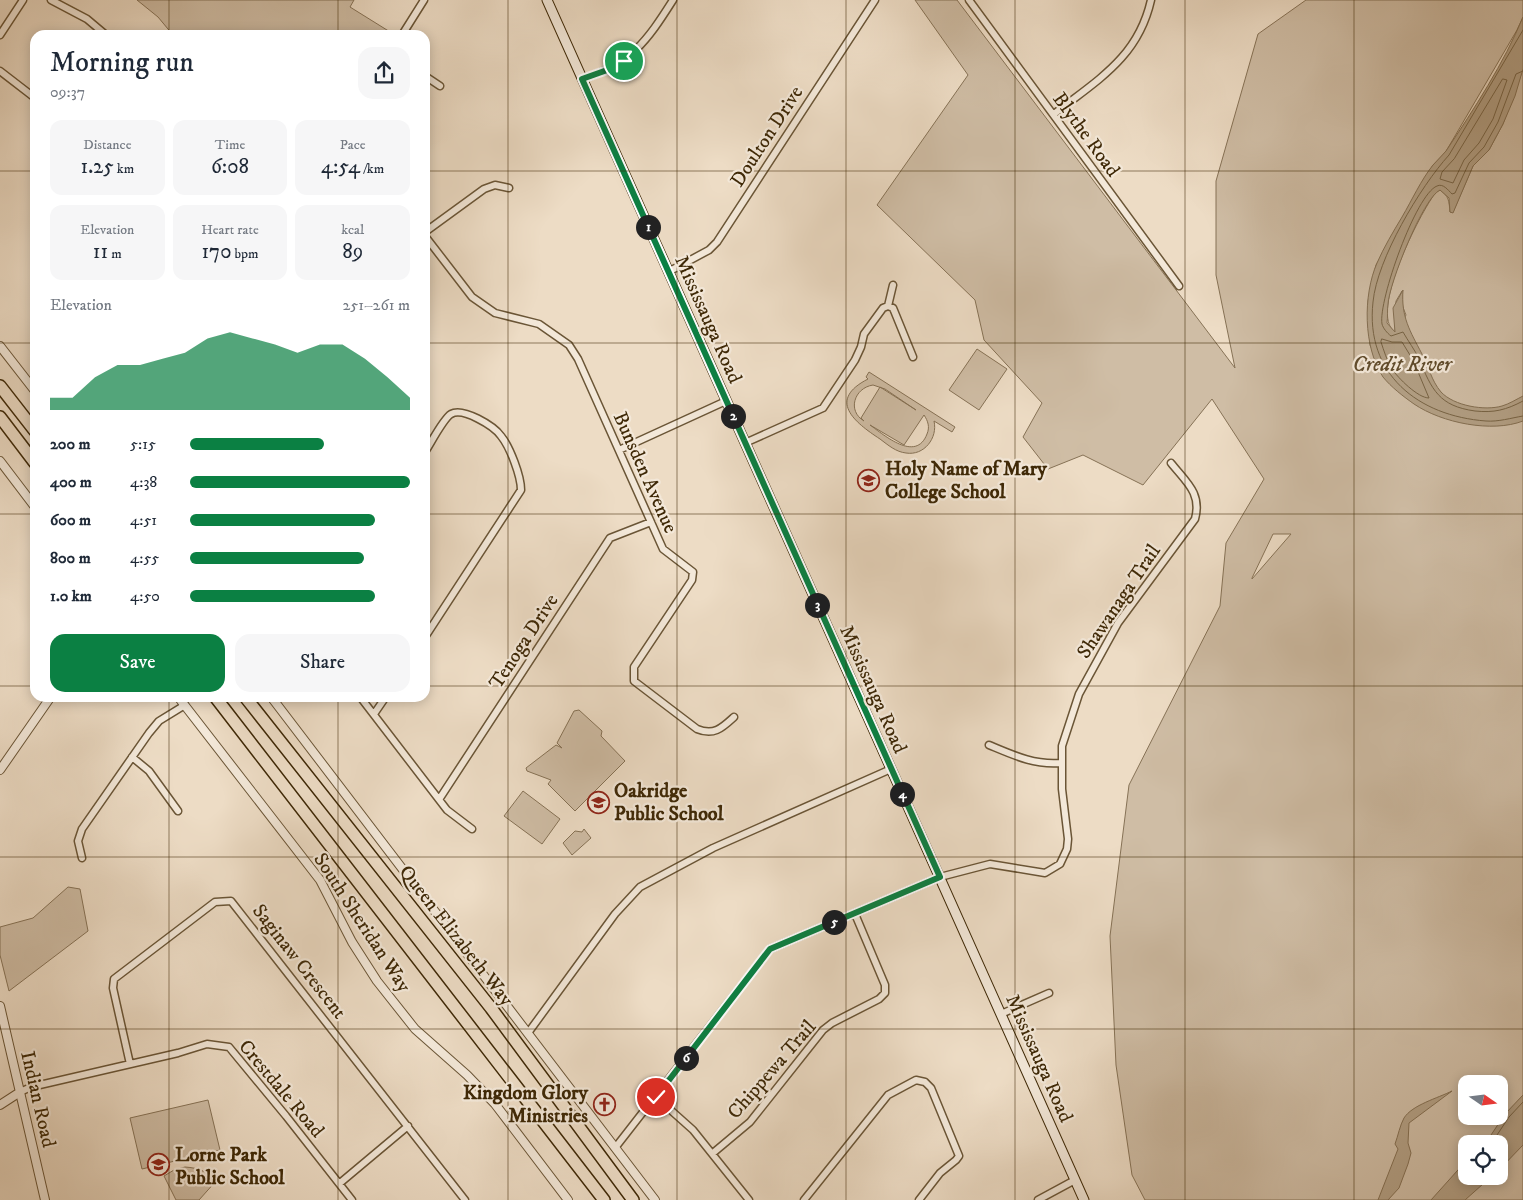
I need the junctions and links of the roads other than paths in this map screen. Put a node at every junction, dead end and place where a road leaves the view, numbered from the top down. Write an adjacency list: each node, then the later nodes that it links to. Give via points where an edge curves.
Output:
1 (23, 0): 11 (street)
2 (51, 0): 9 (street, via 87,19)
3 (424, 0): 10 (street)
4 (547, 0): 14 (main road, Mississauga Road)
5 (673, 0): 14 (street, via 651,36 624,61)
6 (874, 0): 21 (street, Doulton Drive, via 717,242 710,250)
7 (969, 0): 17 (street, Blythe Road)
8 (1151, 0): 17 (street, via 1143,28 1124,57)
9 (100, 30)
10 (405, 30)
11 (0, 35)
12 (0, 71): 16 (street)
13 (430, 79): 15 (street)
14 (582, 79): 21 (main road, Mississauga Road)
15 (440, 86)
16 (30, 94)
17 (1054, 114): 23 (street, Blythe Road)
18 (509, 188): 19 (street, via 495,185 484,189)
19 (430, 230)
20 (430, 241): 34 (street, Bunsden Avenue, via 472,297 495,313 540,324 569,345)
21 (668, 272): 29 (main road, Mississauga Road)
22 (893, 285): 24 (street)
23 (1180, 286)
24 (888, 306): 26 (street, via 897,315); 32 (street, via 882,308 864,334 855,360 823,408)
25 (0, 346): 27 (street)
26 (914, 357)
27 (30, 385)
28 (0, 386): 31 (highway)
29 (726, 401): 32 (main road, Mississauga Road); 34 (street)
30 (0, 417): 35 (highway)
31 (30, 425)
32 (745, 443): 54 (main road, Mississauga Road)
33 (430, 444): 40 (street, via 450,414 467,412 501,435 520,477 521,490)
34 (619, 450): 39 (street, Bunsden Avenue)
35 (30, 456)
36 (0, 461): 38 (street)
37 (1171, 463): 53 (street, Shawanaga Trail, via 1197,497 1195,519 1102,649 1072,712)
38 (30, 500)
39 (651, 522): 50 (street, Bunsden Avenue, via 663,549 691,568 692,580 634,667 634,681 705,732 719,730); 56 (street, Tenoga Drive, via 610,538)
40 (430, 630)
41 (47, 702): 55 (street)
42 (182, 702): 48 (street, South Sheridan Way)
43 (219, 702): 79 (highway)
44 (249, 702): 80 (highway, Queen Elizabeth Way, via 491,1008)
45 (275, 702): 65 (street)
46 (365, 702): 49 (street)
47 (383, 702): 49 (street)
48 (185, 705): 52 (street, via 159,721); 78 (street, South Sheridan Way, via 320,880 352,942 383,988 415,1029 495,1104)
49 (374, 714): 56 (street)
50 (734, 717)
51 (989, 744): 53 (street, via 1024,759 1043,764)
52 (132, 757): 57 (street, via 149,771); 59 (street, via 82,829 78,841)
53 (1060, 763): 60 (street, Shawanaga Trail, via 1068,840 1060,864 1045,873 990,864)
54 (891, 769): 60 (main road, Mississauga Road); 65 (street, via 713,848 640,887 615,914)
55 (0, 770)
56 (440, 798): 58 (street, via 447,810)
57 (178, 811)
58 (472, 829)
59 (82, 858)
60 (940, 877): 61 (street, Shawanaga Trail); 64 (main road, Mississauga Road)
61 (855, 914): 68 (street, Shawanaga Trail, via 770,949); 72 (street, Chippewa Trail, via 885,985 885,993 823,1030 750,1122)
62 (1049, 993): 64 (street)
63 (0, 1006): 67 (street, Indian Road)
64 (1001, 1014): 73 (main road, Mississauga Road)
65 (528, 1033): 71 (street)
66 (130, 1064): 67 (street, Crestdale Road); 70 (street, Saginaw Crescent, via 113,988 114,979 215,902 231,901); 74 (street, Crestdale Road, via 207,1044 229,1047)
67 (20, 1092): 69 (street); 75 (street, Indian Road)
68 (656, 1097): 71 (street, Shawanaga Trail); 72 (street, via 685,1121)
69 (0, 1105)
70 (408, 1126): 74 (street); 77 (street, Saginaw Crescent)
71 (615, 1148): 81 (street)
72 (713, 1153): 82 (street)
73 (1075, 1180): 85 (street); 86 (main road, Mississauga Road)
74 (340, 1183): 76 (street, Crestdale Road)
75 (45, 1200)
76 (352, 1200)
77 (465, 1200)
78 (568, 1200)
79 (604, 1200)
80 (633, 1200)
81 (655, 1200)
82 (749, 1200)
83 (804, 1200): 84 (street, via 888,1095 916,1080 931,1088 959,1156 940,1173)
84 (919, 1200)
85 (1038, 1200)
86 (1084, 1200)

